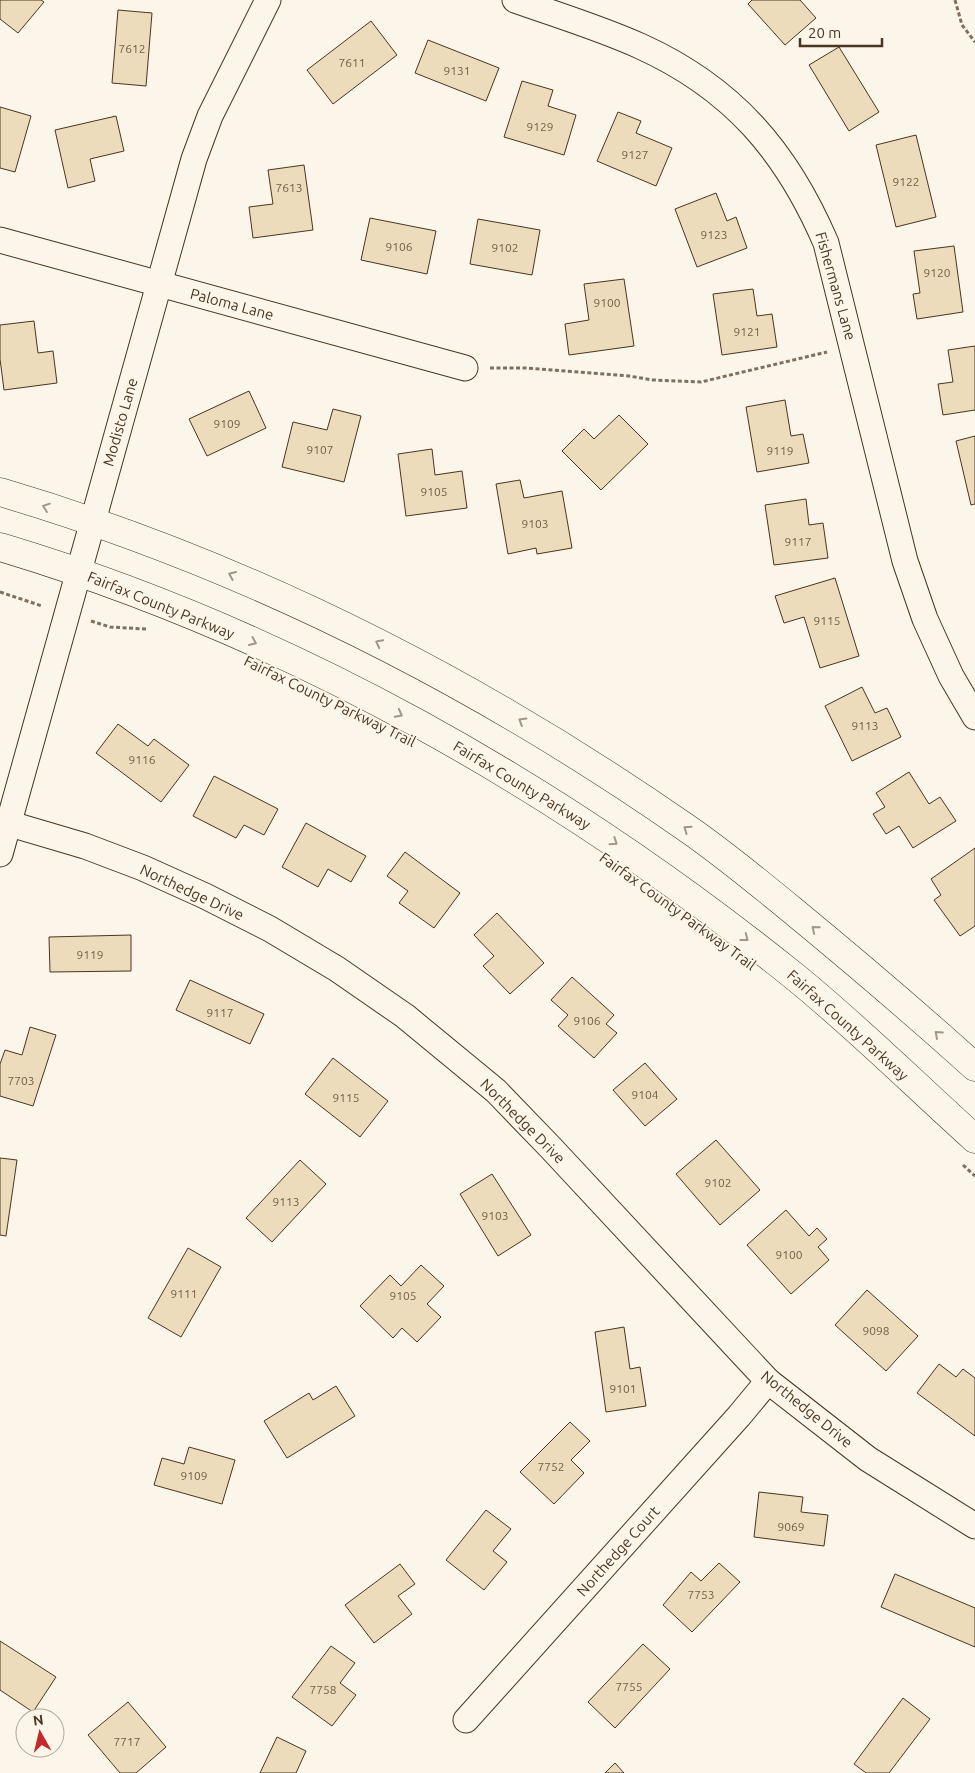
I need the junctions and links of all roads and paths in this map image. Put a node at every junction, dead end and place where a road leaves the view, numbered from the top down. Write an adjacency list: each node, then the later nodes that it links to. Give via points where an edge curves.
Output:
1 (268, 0): 6 (street, Modisto Lane, via 210,116 194,159)
2 (515, 0): 7 (street, Fishermans Lane, via 632,42 675,64 734,106 784,163 813,212 826,243)
3 (956, 0): 4 (path, via 962,25)
4 (975, 42)
5 (0, 240): 6 (street, Paloma Lane)
6 (158, 284): 8 (street, Paloma Lane); 10 (street, Modisto Lane)
7 (853, 346): 8 (path, via 701,382 526,368); 17 (street, Fishermans Lane, via 908,569 943,660)
8 (464, 368)
9 (0, 492): 10 (highway, one-way to 9)
10 (92, 522): 12 (street, Modisto Lane); 20 (highway, one-way to 10, via 863,968 752,878 689,830 563,746 370,638 221,570)
11 (0, 547): 12 (highway, Fairfax County Parkway)
12 (78, 572): 18 (street, Modisto Lane); 21 (highway, Fairfax County Parkway, one-way to 21, via 297,661 426,728 555,803 620,845 796,977)
13 (0, 592): 14 (path)
14 (16, 598)
15 (110, 627): 16 (path)
16 (154, 630)
17 (975, 717)
18 (5, 822): 19 (street, Modisto Lane); 24 (street, Northedge Drive, via 102,852 205,896 270,929 337,969 405,1016 496,1091)
19 (0, 854)
20 (975, 1067)
21 (975, 1139)
22 (961, 1163): 23 (path)
23 (975, 1176)
24 (768, 1381): 25 (street, Northedge Drive, via 868,1459); 26 (street, Northedge Court)
25 (975, 1526)
26 (466, 1720)

